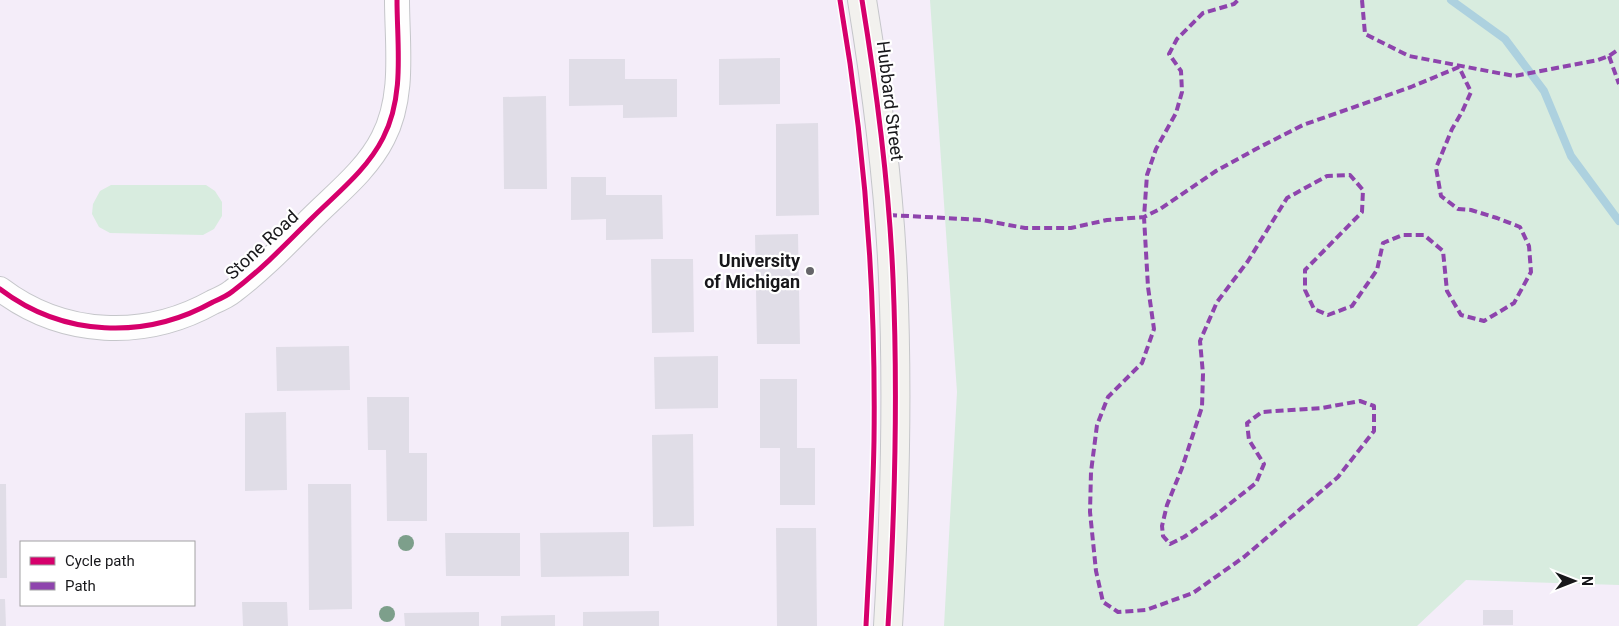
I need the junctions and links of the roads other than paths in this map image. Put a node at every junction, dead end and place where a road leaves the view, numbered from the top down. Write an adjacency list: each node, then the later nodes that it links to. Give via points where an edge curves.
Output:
1 (397, 0): 3 (street, Stone Road, via 398,84 384,137 368,162 272,258 232,292 194,313 154,325 118,328 82,326 58,320 17,302)
2 (862, 0): 4 (street, Hubbard Street, via 881,124 893,276 896,412)
3 (0, 289)
4 (888, 626)

